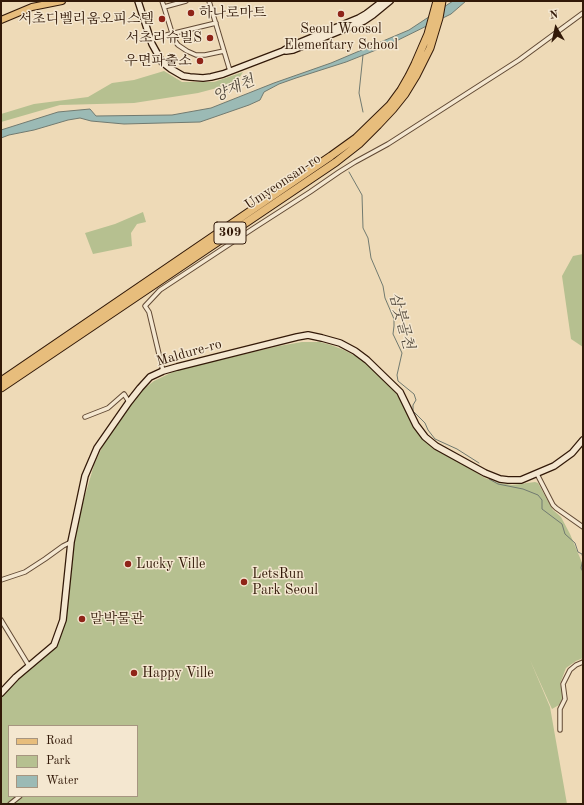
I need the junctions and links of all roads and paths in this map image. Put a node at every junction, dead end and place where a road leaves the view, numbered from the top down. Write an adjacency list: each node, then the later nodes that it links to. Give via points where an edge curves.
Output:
1 (62, 1): 10 (main road)
2 (138, 1): 16 (street)
3 (162, 1): 11 (street)
4 (186, 1): 11 (street)
5 (209, 1): 14 (street)
6 (383, 1): 19 (street, via 360,18)
7 (390, 1): 19 (street, via 364,21 293,50)
8 (437, 1): 17 (highway, Umyeonsan-ro / 309)
9 (442, 1): 17 (highway, Umyeonsan-ro / 309, via 439,18)
10 (30, 4): 13 (main road)
11 (164, 7): 15 (street)
12 (583, 13): 21 (street, via 514,63 388,144 344,169 160,290 145,306 149,312)
13 (1, 20)
14 (216, 23): 15 (street); 18 (street)
15 (172, 34): 16 (street); 18 (street, via 181,48 192,54 205,55)
16 (150, 39): 20 (street, via 162,62 183,76 211,77)
17 (426, 48): 22 (highway, Umyeonsan-ro / 309, via 390,105 356,138); 23 (highway, Umyeonsan-ro / 309, via 423,62 405,94 359,144)
18 (224, 51): 20 (street)
19 (283, 51): 20 (street)
20 (230, 71)
21 (163, 371): 24 (street, Maldure-ro, via 150,377); 27 (street, Maldure-ro, via 308,335 334,341 355,351 396,387 416,425 436,446 500,479 521,480)
22 (1, 380)
23 (1, 388)
24 (130, 402): 25 (street, via 124,394 108,408); 29 (street, Maldure-ro, via 96,448 85,476)
25 (85, 417)
26 (583, 440): 27 (street, Maldure-ro, via 572,453)
27 (537, 474): 28 (street, via 553,505)
28 (583, 527)
29 (71, 542): 30 (street, via 25,572); 33 (street, Maldure-ro, via 63,620 59,633 54,644)
30 (1, 580)
31 (1, 620): 33 (street)
32 (583, 662): 35 (street, via 570,670 564,684 565,699 560,708)
33 (29, 666): 34 (street, Maldure-ro)
34 (1, 693)
35 (560, 730)
36 (19, 797): 37 (street)
37 (10, 804)

